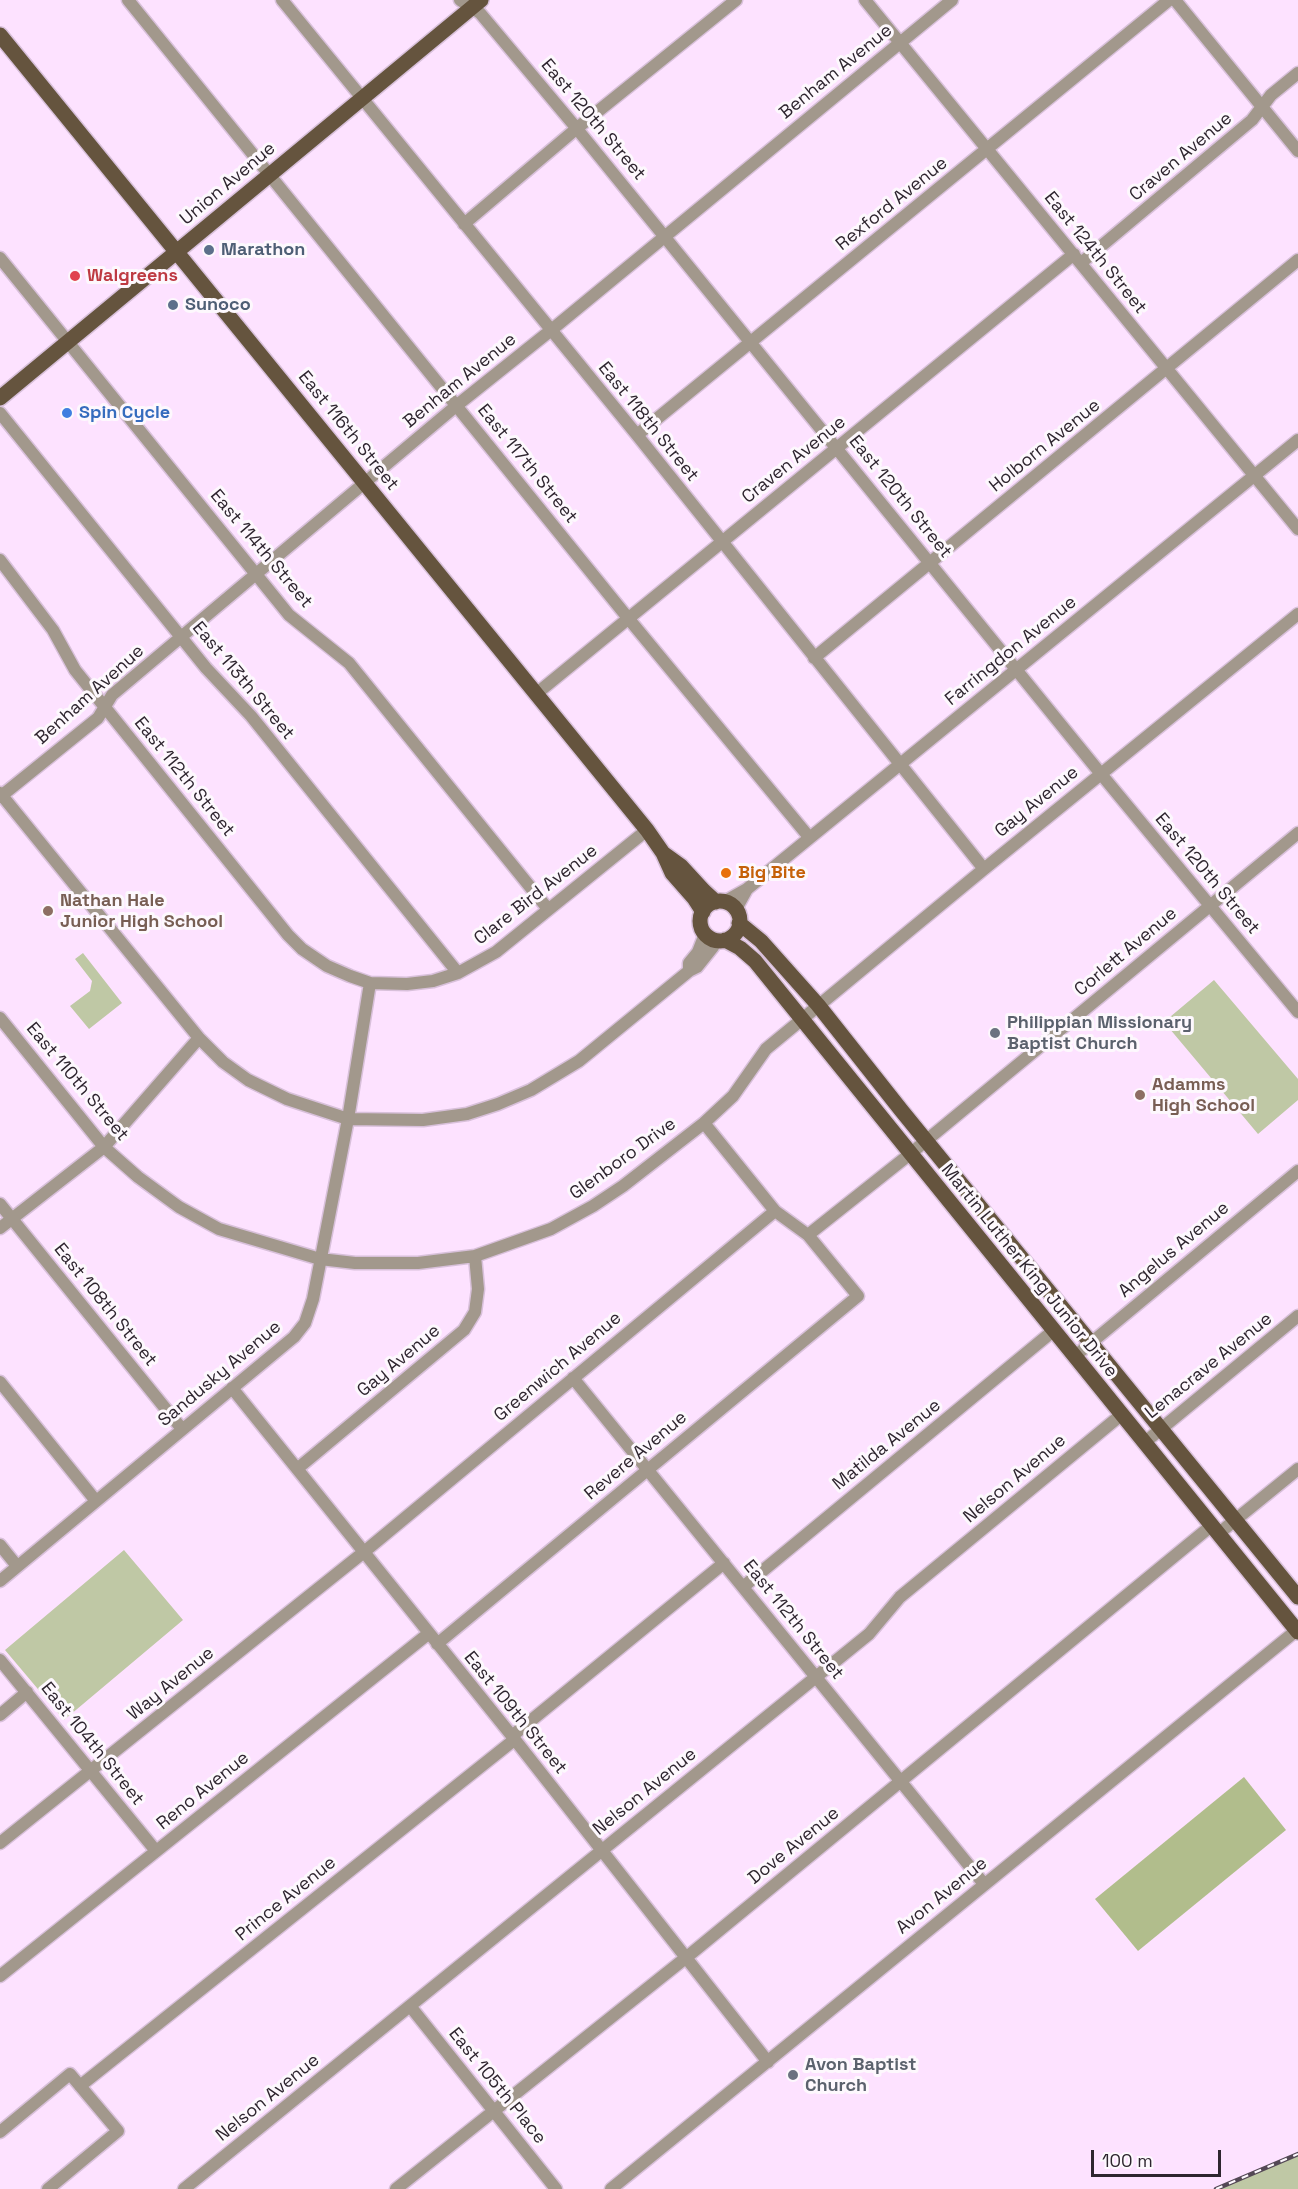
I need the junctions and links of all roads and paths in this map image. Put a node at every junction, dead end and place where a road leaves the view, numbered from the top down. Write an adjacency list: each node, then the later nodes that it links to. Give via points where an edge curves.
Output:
1 (128, 0): 17 (street, East 117th Street)
2 (282, 0): 12 (street, East 118th Street)
3 (736, 0): 14 (street)
4 (865, 0): 10 (street, East 124th Street)
5 (952, 0): 10 (street, Benham Avenue)
6 (1170, 0): 15 (street, Rexford Avenue)
7 (1174, 0): 13 (street)
8 (471, 2): 12 (main road, Union Avenue); 14 (street, East 120th Street)
9 (0, 36): 20 (main road, East 116th Street)
10 (900, 43): 15 (street, East 124th Street); 19 (street, Benham Avenue)
11 (1298, 73): 13 (street, Craven Avenue, via 1271,95)
12 (362, 98): 17 (main road, Union Avenue); 18 (street, East 118th Street)
13 (1263, 109): 16 (street); 22 (street, Craven Avenue)
14 (576, 129): 18 (street); 19 (street, East 120th Street)
15 (986, 149): 22 (street, East 124th Street); 26 (street, Rexford Avenue)
16 (1298, 151)
17 (269, 175): 20 (main road, Union Avenue); 29 (street, East 117th Street)
18 (464, 224): 24 (street, East 118th Street)
19 (666, 236): 24 (street, Benham Avenue); 26 (street, East 120th Street)
20 (176, 252): 25 (main road, Union Avenue); 35 (main road, East 116th Street)
21 (0, 258): 25 (street, East 114th Street)
22 (1077, 259): 27 (street, East 124th Street); 33 (street, Craven Avenue)
23 (1298, 260): 27 (street, Holborn Avenue)
24 (551, 331): 29 (street, Benham Avenue); 31 (street, East 118th Street)
25 (68, 342): 28 (main road, Union Avenue); 40 (street, East 114th Street)
26 (752, 342): 31 (street, Rexford Avenue); 33 (street, East 120th Street)
27 (1167, 370): 34 (street, East 124th Street); 39 (street, Holborn Avenue)
28 (0, 398)
29 (456, 406): 35 (street, Benham Avenue); 42 (street, East 117th Street)
30 (0, 413): 43 (street, East 113th Street)
31 (637, 435): 37 (street, East 118th Street)
32 (1298, 440): 34 (street, Farringdon Avenue)
33 (837, 448): 37 (street, Craven Avenue); 39 (street, East 120th Street)
34 (1255, 477): 36 (street, East 124th Street); 45 (street, Farringdon Avenue)
35 (365, 483): 40 (street, Benham Avenue); 46 (main road, East 116th Street)
36 (1298, 529)
37 (721, 542): 42 (street, Craven Avenue); 44 (street, East 118th Street)
38 (0, 560): 47 (street, East 112th Street)
39 (930, 563): 44 (street, Holborn Avenue); 45 (street, East 120th Street)
40 (256, 574): 43 (street, Benham Avenue); 57 (street, East 114th Street, via 289,615 349,663)
41 (1298, 614): 49 (street, Gay Avenue)
42 (628, 618): 46 (street, Craven Avenue); 53 (street, East 117th Street)
43 (182, 637): 47 (street, Benham Avenue, via 112,695); 61 (street, East 113th Street, via 251,716)
44 (814, 658): 48 (street, East 118th Street)
45 (1017, 670): 48 (street, Farringdon Avenue); 49 (street, East 120th Street)
46 (536, 694): 51 (main road, East 116th Street)
47 (105, 707): 50 (street, Benham Avenue, via 98,718); 62 (street, East 112th Street, via 302,949 327,966)
48 (901, 763): 53 (street, Farringdon Avenue); 55 (street, East 118th Street)
49 (1101, 774): 55 (street, Gay Avenue); 56 (street, East 120th Street)
50 (1, 795): 67 (street)
51 (647, 830): 54 (main road, East 116th Street); 57 (street, Clare Bird Avenue)
52 (1298, 832): 56 (street, Corlett Avenue)
53 (809, 837): 58 (street, Farringdon Avenue)
54 (663, 854): 58 (main road, East 116th Street); 59 (main road, East 116th Street, via 672,873)
55 (984, 869): 63 (street, Gay Avenue)
56 (1211, 905): 64 (street, East 120th Street); 70 (street, Corlett Avenue)
57 (548, 909): 61 (street, Clare Bird Avenue, via 496,952)
58 (729, 909): 59 (main road, via 706,907); 60 (main road, via 733,936); 63 (main road, Martin Luther King Junior Drive)
59 (703, 912): 60 (main road, via 700,923)
60 (715, 938): 66 (main road, Martin Luther King Junior Drive, via 740,948 754,961); 68 (street, via 689,963 689,971 579,1061 531,1090 467,1114 423,1120)
61 (458, 973): 62 (street, Clare Bird Avenue, via 433,981)
62 (370, 983): 68 (street, Sandusky Avenue)
63 (818, 1005): 66 (street, Gay Avenue); 70 (main road, Martin Luther King Junior Drive)
64 (1298, 1012)
65 (0, 1018): 71 (street, East 110th Street)
66 (800, 1020): 69 (street, Glenboro Drive, via 766,1048 733,1096); 72 (main road, Martin Luther King Junior Drive)
67 (199, 1038): 68 (street, via 248,1080 287,1099); 71 (street)
68 (348, 1119): 80 (street, Sandusky Avenue)
69 (704, 1123): 75 (street); 79 (street, Glenboro Drive, via 593,1206 551,1229)
70 (926, 1141): 72 (street, Corlett Avenue); 83 (main road, Martin Luther King Junior Drive)
71 (104, 1146): 76 (street); 80 (street, East 110th Street, via 179,1207 219,1229)
72 (910, 1154): 78 (street, Corlett Avenue); 82 (main road, Martin Luther King Junior Drive)
73 (1298, 1171): 83 (street, Angelus Avenue)
74 (0, 1204): 76 (street, East 108th Street)
75 (775, 1211): 78 (street); 85 (street, Greenwich Avenue)
76 (12, 1218): 77 (street); 89 (street, East 108th Street)
77 (0, 1228)
78 (808, 1235): 94 (street, Revere Avenue, via 858,1296)
79 (475, 1256): 80 (street, Glenboro Drive, via 386,1265); 92 (street, Gay Avenue, via 475,1312 464,1330)
80 (320, 1259): 87 (street, Sandusky Avenue, via 305,1323 294,1337)
81 (1298, 1316): 90 (street, Lenacrave Avenue)
82 (1053, 1331): 84 (main road, Martin Luther King Junior Drive); 103 (street, Matilda Avenue)
83 (1091, 1343): 84 (street, Angelus Avenue); 90 (main road, Martin Luther King Junior Drive)
84 (1074, 1357): 88 (main road, Martin Luther King Junior Drive)
85 (573, 1378): 94 (street, East 112th Street); 99 (street, Greenwich Avenue)
86 (0, 1382): 95 (street)
87 (232, 1388): 89 (street, Sandusky Avenue); 92 (street, East 109th Street)
88 (1121, 1414): 91 (main road, Martin Luther King Junior Drive); 109 (street, Nelson Avenue, via 900,1597 869,1634)
89 (182, 1428): 95 (street, Sandusky Avenue)
90 (1161, 1428): 91 (street, Lenacrave Avenue); 96 (main road, Martin Luther King Junior Drive)
91 (1144, 1443): 97 (main road, Martin Luther King Junior Drive)
92 (297, 1468): 99 (street, East 109th Street)
93 (1298, 1468): 96 (street, Dove Avenue)
94 (648, 1469): 100 (street, East 112th Street); 107 (street, Revere Avenue)
95 (96, 1502): 101 (street, Sandusky Avenue)
96 (1235, 1520): 97 (street, Dove Avenue); 104 (main road, Martin Luther King Junior Drive)
97 (1214, 1530): 105 (main road, Martin Luther King Junior Drive); 114 (street, Dove Avenue)
98 (0, 1545): 101 (street)
99 (364, 1552): 106 (street, East 109th Street); 113 (street, Way Avenue)
100 (724, 1563): 103 (street, East 112th Street); 112 (street, Prince Avenue)
101 (17, 1566): 102 (street, Sandusky Avenue)
102 (0, 1581)
103 (743, 1587): 109 (street, East 112th Street)
104 (1298, 1597)
105 (1295, 1625): 118 (street, Avon Avenue)
106 (428, 1634): 107 (street, East 109th Street); 117 (street, Reno Avenue)
107 (437, 1644): 112 (street, East 109th Street)
108 (0, 1660): 110 (street, East 104th Street)
109 (816, 1677): 114 (street, East 112th Street); 116 (street, Nelson Avenue)
110 (27, 1692): 111 (street); 113 (street, East 104th Street)
111 (0, 1715)
112 (513, 1738): 116 (street, East 109th Street); 123 (street, Prince Avenue)
113 (90, 1771): 115 (street, Way Avenue); 117 (street, East 104th Street)
114 (901, 1782): 118 (street, East 112th Street); 119 (street, Dove Avenue)
115 (0, 1843)
116 (602, 1850): 119 (street, East 109th Street); 121 (street, Nelson Avenue)
117 (156, 1851): 120 (street, Reno Avenue)
118 (984, 1884): 122 (street, Avon Avenue)
119 (686, 1958): 122 (street, East 109th Street); 124 (street, Dove Avenue)
120 (0, 1976)
121 (410, 2006): 124 (street, East 105th Place); 127 (street, Nelson Avenue)
122 (768, 2062): 130 (street, Avon Avenue)
123 (80, 2086): 125 (street, via 70,2074); 126 (street, via 118,2131)
124 (493, 2110): 128 (street, Dove Avenue); 129 (street, East 105th Place)
125 (0, 2132)
126 (48, 2189)
127 (184, 2189)
128 (396, 2189)
129 (556, 2189)
130 (611, 2189)

